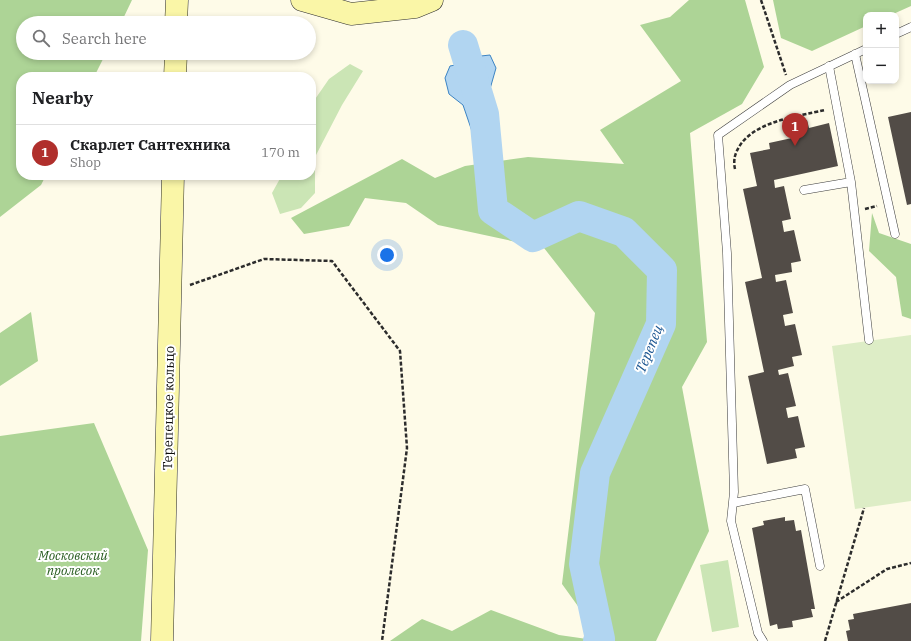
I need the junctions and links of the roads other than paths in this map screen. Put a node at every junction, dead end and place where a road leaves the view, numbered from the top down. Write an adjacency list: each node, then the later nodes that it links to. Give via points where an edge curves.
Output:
1 (177, 0): 4 (street)
2 (302, 0): 3 (street, via 351,14 415,7)
3 (432, 0)
4 (176, 16)
5 (911, 27): 6 (lane)
6 (899, 33)
7 (863, 50): 8 (lane)
8 (855, 54): 10 (lane); 15 (lane)
9 (176, 60): 11 (street)
10 (829, 66): 13 (lane); 17 (lane, via 790,84 718,135 727,253)
11 (175, 72)
12 (173, 180): 19 (street, Терепецкое кольцо)
13 (851, 182): 14 (lane); 16 (lane)
14 (804, 190)
15 (894, 234)
16 (869, 340)
17 (733, 503): 18 (lane, via 805,489); 20 (lane, via 731,521 758,633)
18 (820, 566)
19 (162, 641)
20 (763, 641)

